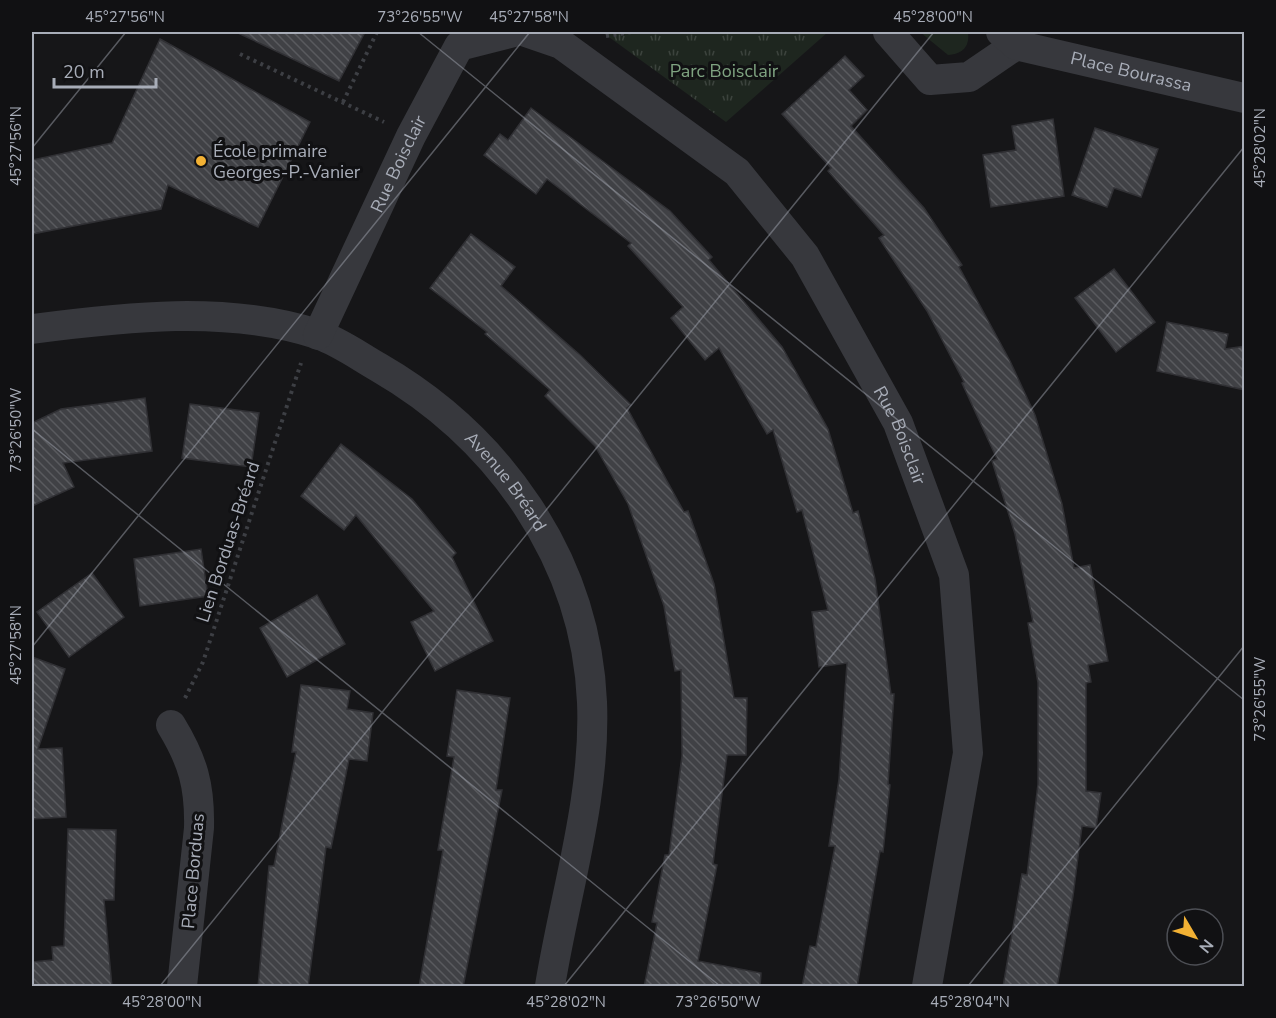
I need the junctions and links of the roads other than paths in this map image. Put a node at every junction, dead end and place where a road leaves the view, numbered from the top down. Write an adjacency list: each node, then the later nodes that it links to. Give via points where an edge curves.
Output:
1 (514, 32): 7 (street, Rue Boisclair, via 459,46 411,136)
2 (526, 32): 11 (street, Rue Boisclair, via 561,44 736,172 805,256 898,423 954,575 968,753)
3 (888, 32): 4 (street, Place Bourassa, via 930,81 969,77)
4 (1009, 38): 5 (street, Place Bourassa)
5 (1245, 98)
6 (32, 328): 7 (street, Avenue Bréard, via 112,318 225,318)
7 (318, 335): 10 (street, Avenue Bréard, via 416,392 485,450 519,491 567,583 587,653 592,724 584,801)
8 (171, 725): 9 (street, Place Borduas, via 192,766 200,803)
9 (182, 987)
10 (550, 987)
11 (927, 987)

